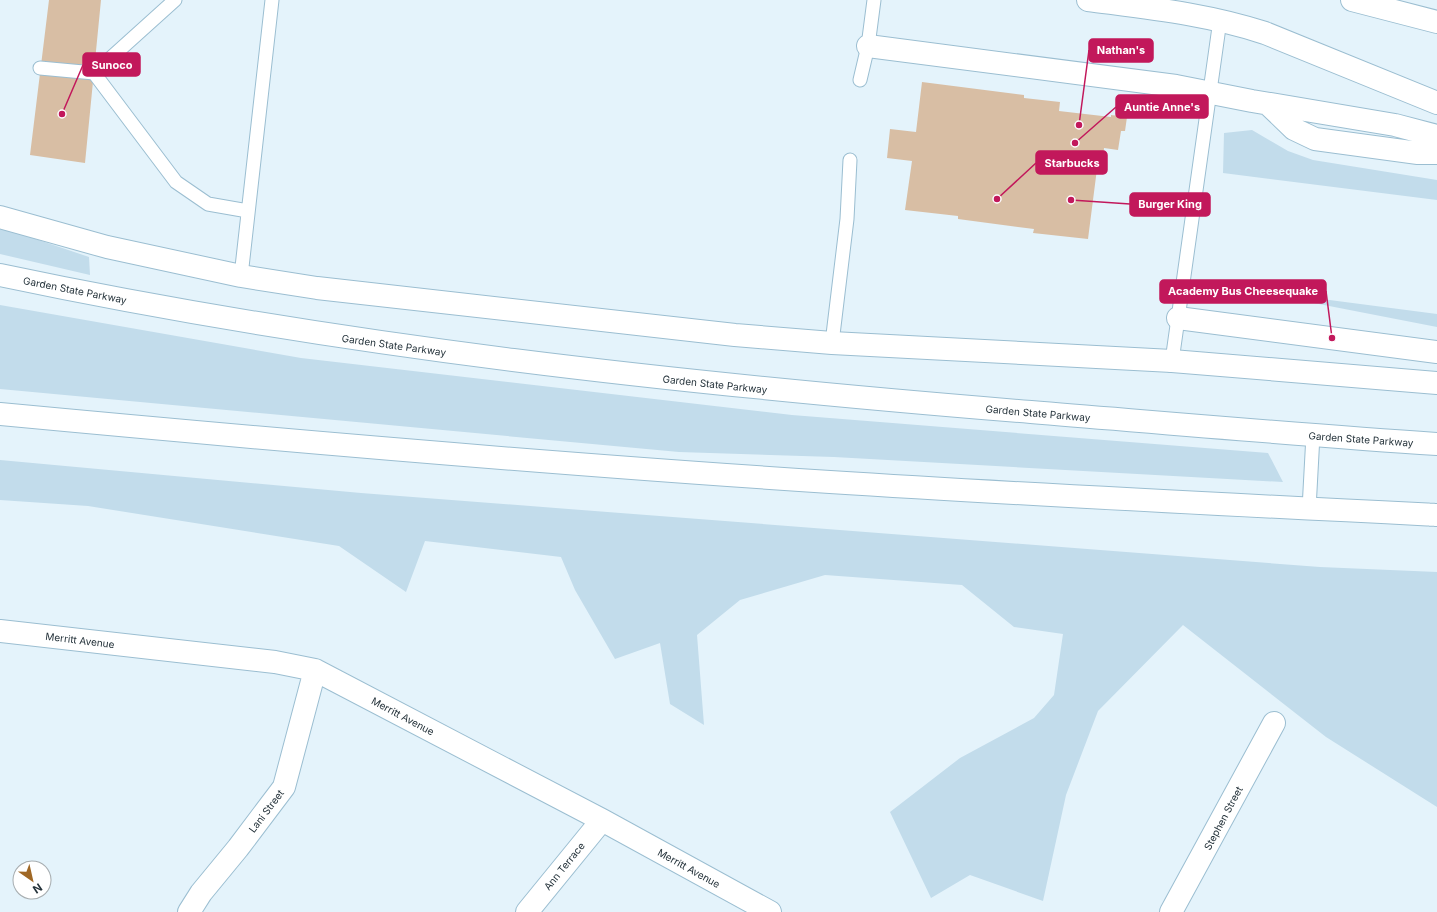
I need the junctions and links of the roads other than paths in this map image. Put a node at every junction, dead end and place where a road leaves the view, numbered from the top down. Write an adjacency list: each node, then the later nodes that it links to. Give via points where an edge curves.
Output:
1 (175, 0): 10 (lane)
2 (272, 0): 18 (lane)
3 (874, 0): 8 (lane)
4 (1088, 0): 6 (main road)
5 (1352, 0): 7 (main road)
6 (1220, 20): 12 (lane); 13 (main road, via 1265,33)
7 (1437, 22)
8 (868, 46): 11 (lane); 12 (main road, via 1176,86)
9 (40, 68): 10 (lane)
10 (94, 73): 18 (lane, via 176,182 208,204)
11 (860, 80)
12 (1210, 93): 14 (main road); 22 (lane)
13 (1437, 103)
14 (1268, 104): 15 (main road, via 1395,125); 16 (main road, via 1294,129 1315,139)
15 (1437, 136)
16 (1437, 154)
17 (850, 160): 23 (lane, via 847,219)
18 (248, 211): 21 (lane)
19 (0, 217): 21 (main road, via 108,247)
20 (0, 275): 28 (main road, Garden State Parkway, via 83,293 256,324 514,361 836,396)
21 (241, 276): 23 (main road, via 348,291 735,335)
22 (1178, 318): 24 (main road); 25 (lane)
23 (832, 343): 25 (main road)
24 (1437, 352)
25 (1172, 361): 26 (main road)
26 (1437, 384)
27 (0, 414): 30 (main road, via 379,448 752,476)
28 (1313, 435): 29 (main road, Garden State Parkway); 30 (lane)
29 (1437, 444)
30 (1309, 509): 31 (main road)
31 (1437, 515)
32 (1, 633): 33 (main road, Merritt Avenue, via 275,662)
33 (315, 670): 35 (main road, Merritt Avenue); 36 (main road, Lani Street, via 284,787)
34 (1274, 723): 39 (main road, Stephen Street)
35 (602, 820): 37 (main road, Ann Terrace); 38 (main road, Merritt Avenue)
36 (189, 912)
37 (527, 912)
38 (770, 912)
39 (1171, 912)

